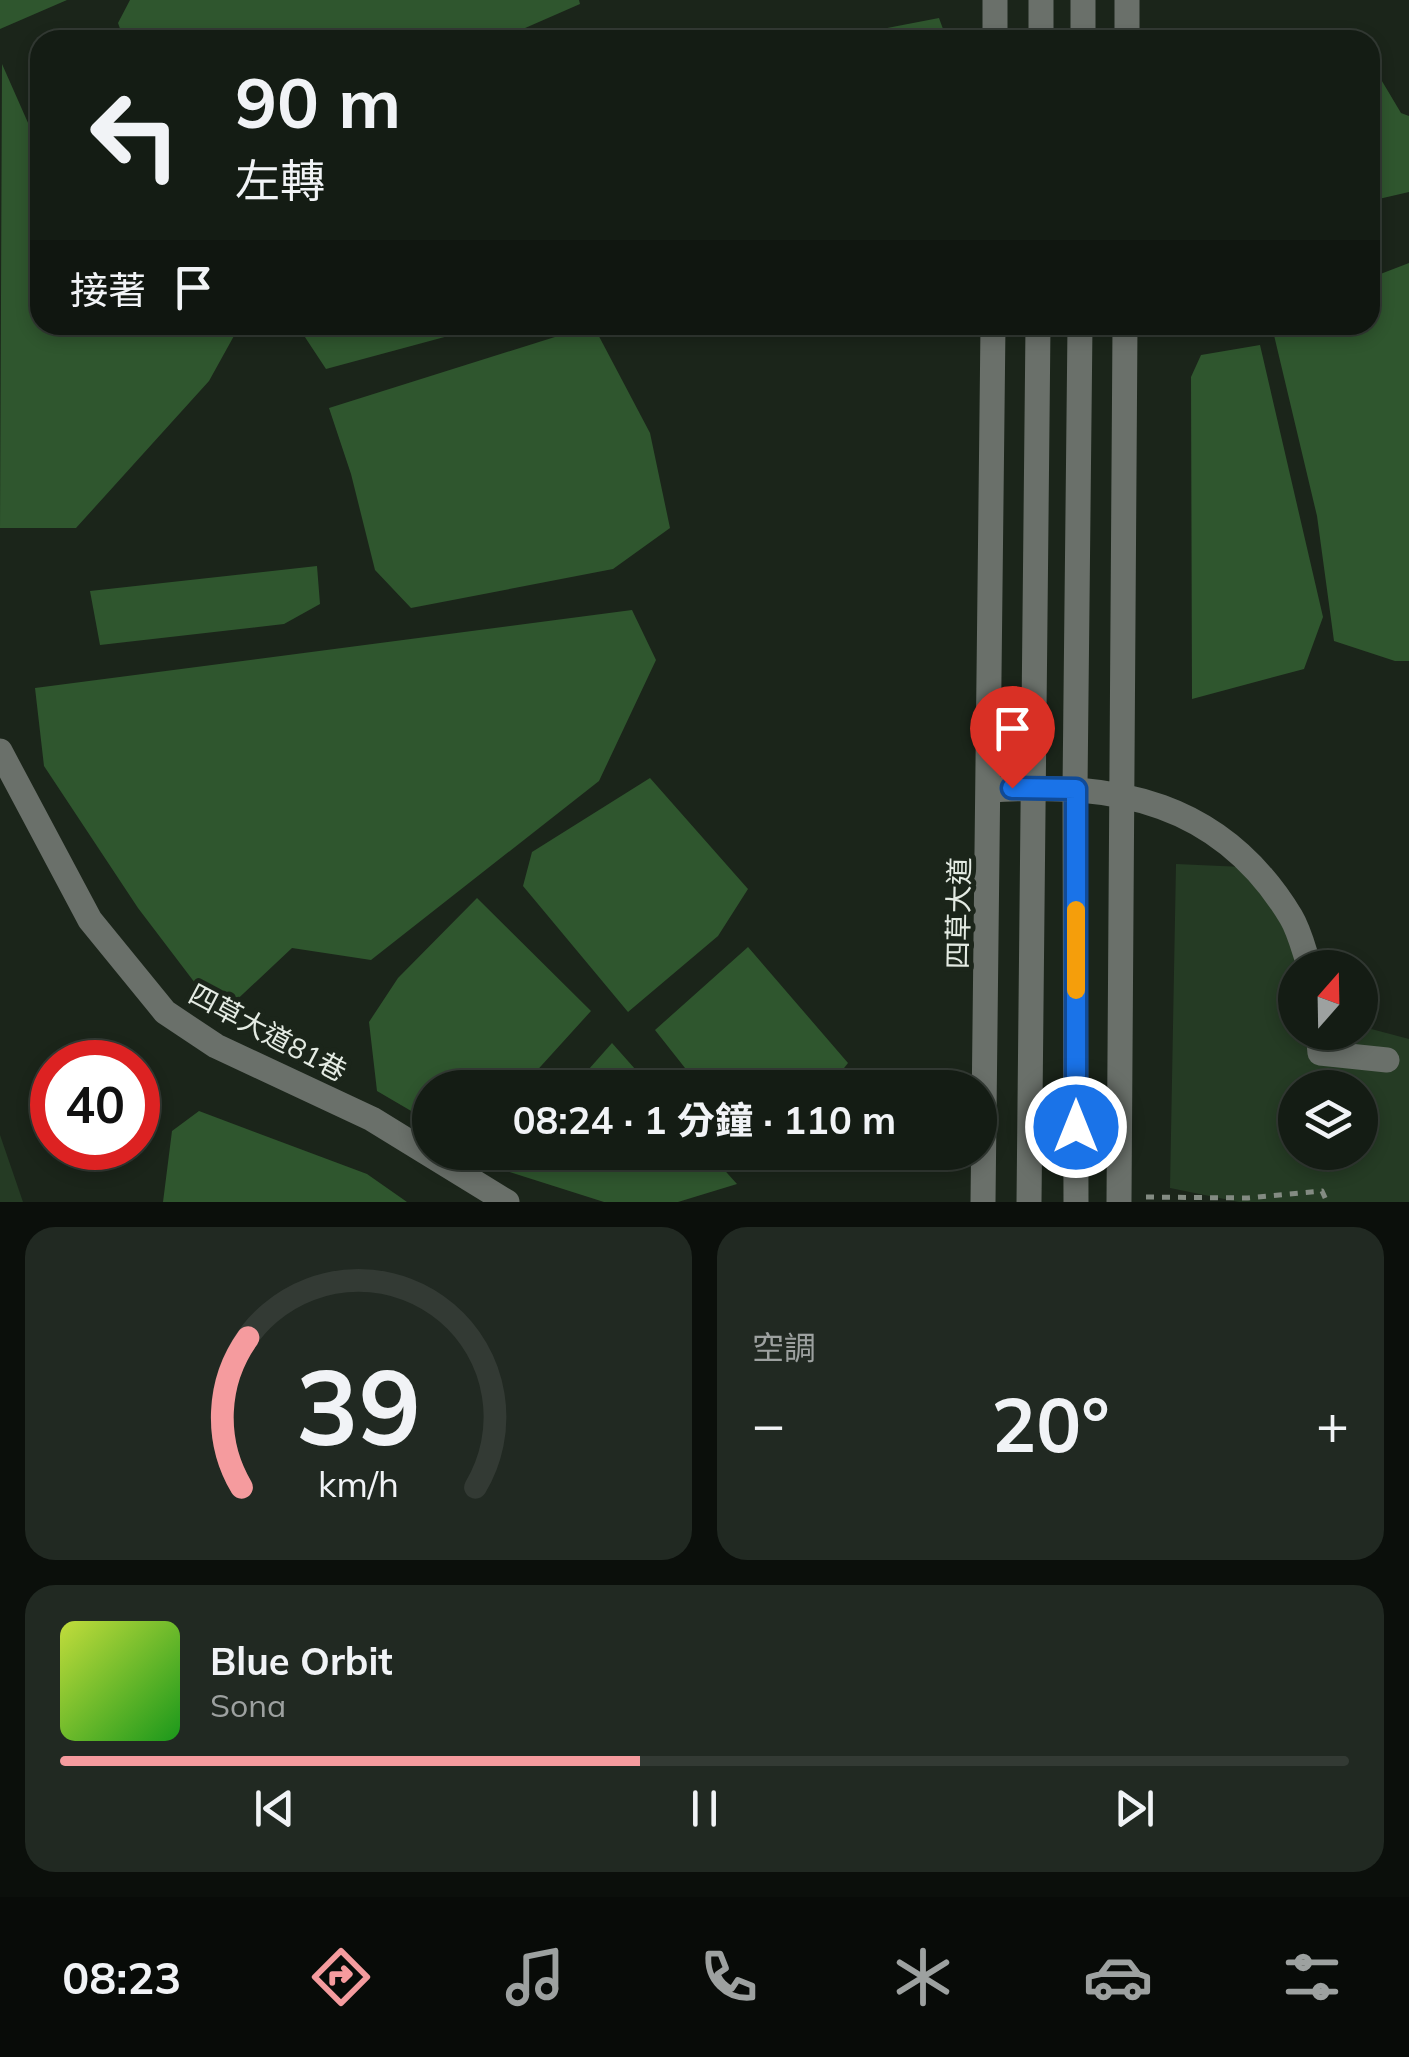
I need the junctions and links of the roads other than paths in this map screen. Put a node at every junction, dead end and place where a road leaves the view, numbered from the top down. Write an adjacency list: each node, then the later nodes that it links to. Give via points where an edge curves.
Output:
1 (996, 0): 5 (street)
2 (1041, 0): 6 (street)
3 (1083, 0): 7 (street)
4 (1127, 0): 8 (street)
5 (995, 30)
6 (1040, 30)
7 (1083, 30)
8 (1127, 30)
9 (994, 335): 16 (street, 四草大道)
10 (1038, 335): 14 (street)
11 (1080, 335): 15 (street)
12 (1125, 335): 17 (street)
13 (0, 751): 21 (street, 四草大道81巷, via 90,920 165,1012 216,1046 372,1119)
14 (1034, 787): 15 (street); 16 (street); 23 (street)
15 (1076, 789): 17 (street); 24 (street)
16 (990, 790): 22 (street, 四草大道)
17 (1122, 793): 18 (street, via 1198,820 1252,866 1292,919); 25 (street)
18 (1303, 950)
19 (1320, 1050): 20 (street)
20 (1387, 1060)
21 (507, 1202)
22 (984, 1202)
23 (1029, 1202)
24 (1076, 1202)
25 (1119, 1202)

